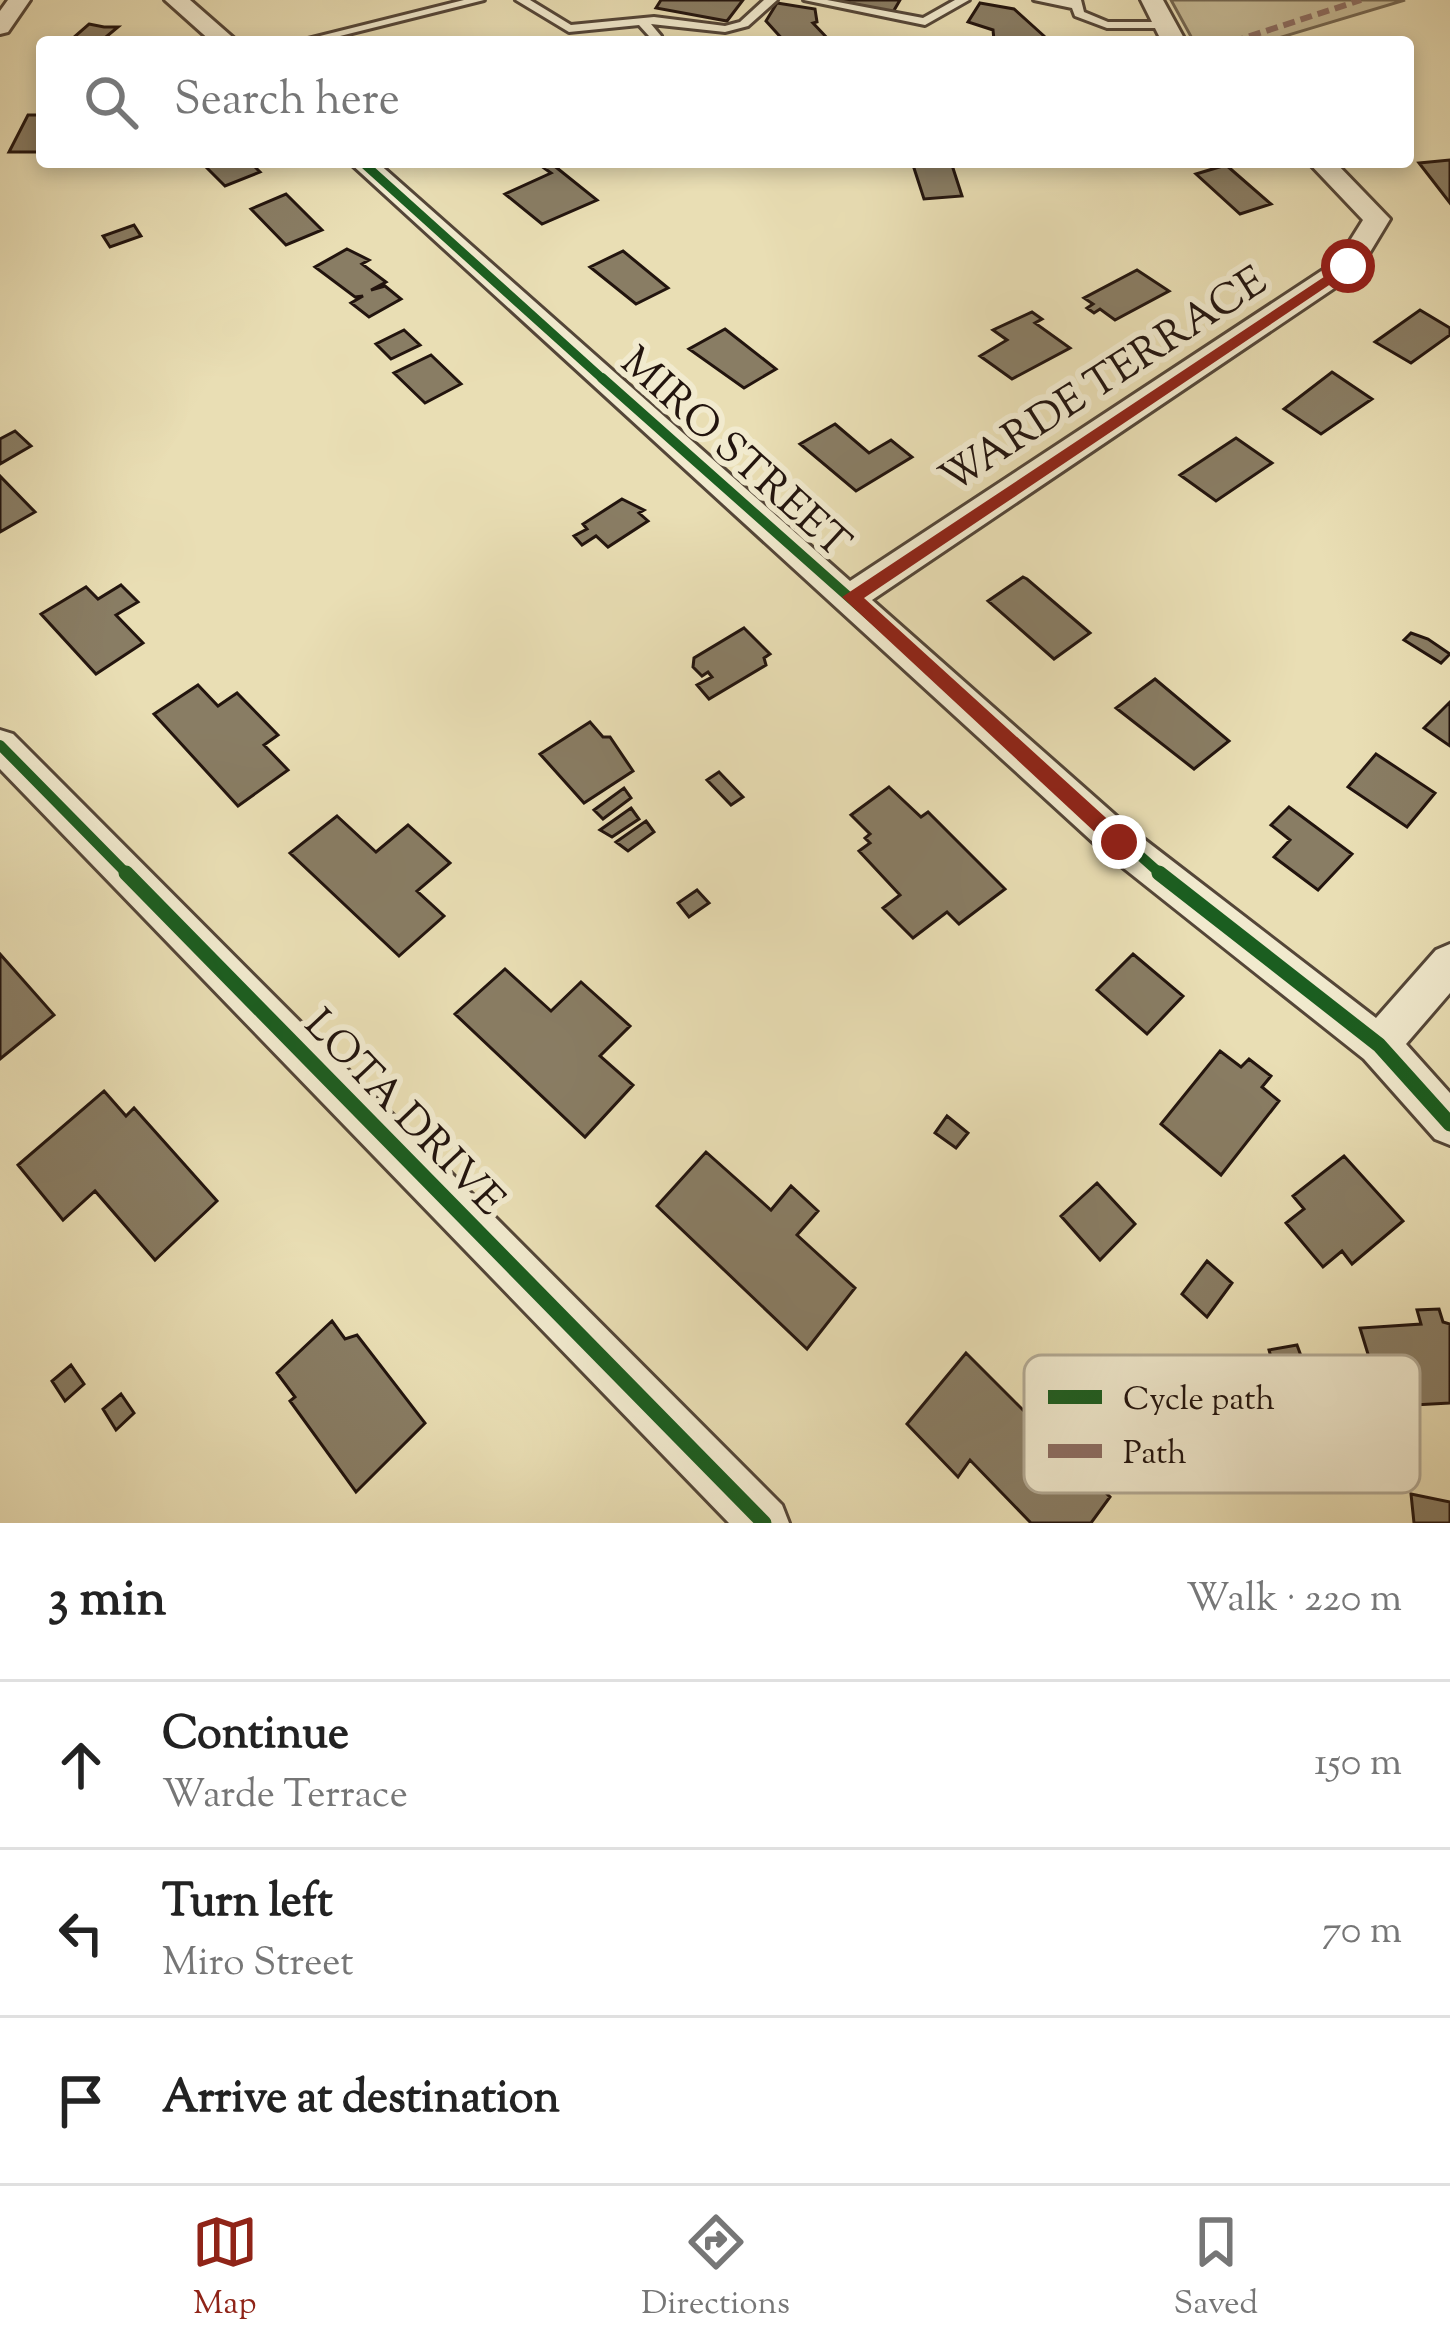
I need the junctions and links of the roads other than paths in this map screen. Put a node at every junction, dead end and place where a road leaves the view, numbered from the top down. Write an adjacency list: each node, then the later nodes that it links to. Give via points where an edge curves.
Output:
1 (20, 0): 12 (street)
2 (176, 0): 15 (street)
3 (478, 0): 16 (lane)
4 (522, 0): 13 (lane)
5 (771, 0): 11 (lane, via 725,29)
6 (810, 0): 7 (lane, via 925,22)
7 (963, 0)
8 (1040, 0): 10 (lane)
9 (1152, 0): 14 (street)
10 (1076, 3): 14 (lane, via 1079,14 1107,25)
11 (644, 22): 13 (lane); 18 (lane)
12 (0, 27)
13 (569, 29): 17 (lane)
14 (1170, 34)
15 (219, 36)
16 (327, 36)
17 (579, 36)
18 (655, 36)
19 (369, 168): 21 (street, MIRO STREET)
20 (1327, 168): 21 (street, WARDE TERRACE, via 1377,219 1348,266)
21 (851, 597): 24 (street, MIRO STREET, via 1119,842)
22 (0, 745): 26 (street, LOTA DRIVE)
23 (1450, 962): 24 (street)
24 (1379, 1046): 25 (street, MIRO STREET)
25 (1450, 1124)
26 (764, 1523)

